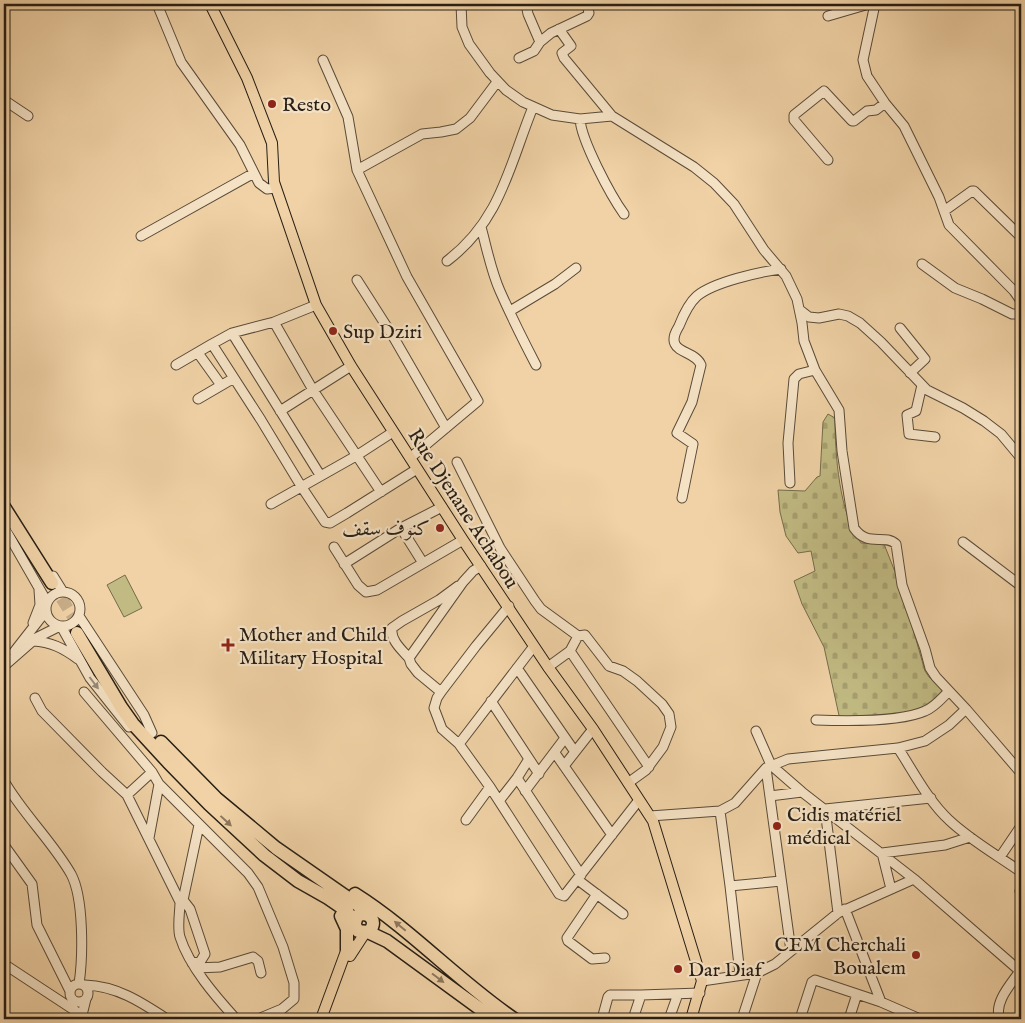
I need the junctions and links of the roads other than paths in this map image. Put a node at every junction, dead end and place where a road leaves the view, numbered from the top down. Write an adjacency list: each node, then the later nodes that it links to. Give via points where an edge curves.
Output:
1 (8, 4): 12 (street)
2 (69, 4): 3 (street)
3 (80, 4)
4 (157, 4): 28 (street, via 182,62 240,145)
5 (210, 4): 29 (main road, Rue Djenane Achabou, via 247,78 272,143)
6 (462, 4): 19 (street, via 462,26 466,36)
7 (526, 4): 16 (street)
8 (586, 4): 15 (street, via 589,15)
9 (869, 4): 14 (street)
10 (875, 4): 21 (street, via 864,65 867,76)
11 (1020, 4): 13 (street)
12 (4, 8)
13 (1021, 8)
14 (828, 16)
15 (560, 29): 16 (street); 24 (street, via 571,46 562,55)
16 (540, 42): 17 (street, via 534,51)
17 (519, 58)
18 (323, 60): 27 (street, via 348,117)
19 (497, 82): 22 (street); 27 (street, via 470,118 456,128 422,134)
20 (4, 100): 23 (street)
21 (885, 103): 26 (street, via 854,121 824,91 794,114 794,120); 30 (street, via 904,126)
22 (532, 107): 25 (street, via 552,115); 32 (street, via 494,208)
23 (28, 116)
24 (612, 116): 25 (street); 38 (street, via 687,162 714,183 734,204 764,250)
25 (580, 119): 31 (street, via 586,141)
26 (828, 160)
27 (357, 170): 61 (street, via 407,277 478,401)
28 (254, 173): 29 (street, via 263,187); 33 (street)
29 (276, 188): 41 (main road, Rue Djenane Achabou)
30 (944, 211): 34 (street, via 974,191); 40 (street, via 956,233)
31 (624, 214)
32 (482, 227): 35 (street); 43 (street, via 500,291)
33 (141, 236)
34 (1021, 237)
35 (447, 261)
36 (922, 264): 44 (street, via 955,288 1015,315)
37 (576, 268): 43 (street)
38 (781, 269): 42 (street); 73 (street, via 726,281 700,294 683,316 674,336 676,346 701,365 692,402 677,433 693,444)
39 (357, 280): 61 (street)
40 (1021, 301)
41 (316, 305): 45 (street); 52 (main road, Rue Djenane Achabou)
42 (800, 310): 53 (street, via 804,341); 54 (street, via 809,317 848,316 881,342)
43 (510, 311): 51 (street)
44 (1021, 312)
45 (274, 322): 47 (street); 58 (street)
46 (900, 328): 54 (street, via 924,358)
47 (232, 333): 48 (street); 60 (street)
48 (212, 344): 49 (street); 55 (street)
49 (198, 352): 50 (street); 56 (street)
50 (176, 365)
51 (536, 365)
52 (351, 366): 58 (street); 62 (main road, Rue Djenane Achabou)
53 (815, 370): 70 (street, via 799,374 794,379 788,443); 105 (street, via 839,410 854,528 866,539 892,540 896,544 902,585 930,668)
54 (910, 373): 57 (street)
55 (234, 378): 56 (street); 71 (street)
56 (220, 385): 59 (street)
57 (922, 385): 63 (street, via 916,411 907,415 909,434); 66 (street, via 984,421 1001,434)
58 (313, 390): 60 (street); 64 (street)
59 (198, 398)
60 (280, 411): 69 (street)
61 (446, 428): 65 (street)
62 (393, 432): 64 (street); 65 (main road, Rue Djenane Achabou)
63 (935, 436)
64 (356, 456): 69 (street); 72 (street)
65 (410, 458): 68 (main road, Rue Djenane Achabou)
66 (1021, 458)
67 (457, 462): 96 (street, via 500,548 535,601)
68 (417, 469): 72 (street); 77 (main road, Rue Djenane Achabou)
69 (320, 475): 71 (street)
70 (790, 483)
71 (301, 486): 72 (street, via 328,523); 75 (street)
72 (381, 492)
73 (682, 498)
74 (4, 500): 88 (street)
75 (271, 504)
76 (4, 507): 88 (highway)
77 (442, 507): 80 (street); 81 (main road, Rue Djenane Achabou)
78 (4, 516): 88 (highway)
79 (4, 527): 88 (street)
80 (401, 528): 84 (street); 85 (street)
81 (463, 540): 84 (street); 86 (main road, Rue Djenane Achabou)
82 (963, 542): 89 (street)
83 (334, 547): 85 (street)
84 (423, 563): 85 (street, via 385,586 368,592 362,590)
85 (344, 564)
86 (481, 566): 87 (street); 91 (main road, Rue Djenane Achabou)
87 (463, 582): 100 (street); 100 (street, via 392,628 393,638)
88 (47, 586): 90 (street); 92 (street); 97 (street)
89 (1021, 586)
90 (63, 592): 92 (street, via 51,597); 93 (street, via 76,598 80,606)
91 (509, 606): 98 (main road, Rue Djenane Achabou); 107 (street)
92 (47, 607): 94 (street, via 51,621); 97 (street)
93 (79, 616): 94 (street, via 70,625); 95 (street)
94 (61, 626): 95 (street); 97 (street)
95 (78, 632): 101 (street); 114 (highway, via 121,707)
96 (578, 636): 99 (street); 123 (street, via 585,635 609,666 637,681 669,714 671,727)
97 (30, 638): 101 (street, via 62,648); 102 (street)
98 (534, 646): 103 (main road, Rue Djenane Achabou); 104 (street)
99 (570, 651): 103 (street); 123 (street)
100 (410, 658): 107 (street, via 418,673)
101 (80, 661): 114 (street, one-way to 114, via 125,724)
102 (4, 666)
103 (548, 667): 112 (main road, Rue Djenane Achabou)
104 (517, 668): 109 (street); 115 (street)
105 (949, 691): 110 (street); 111 (street, via 926,711 914,715 847,721)
106 (84, 692): 124 (street)
107 (441, 692): 116 (street, via 434,705 436,716 442,729)
108 (35, 698): 134 (street, via 42,711)
109 (491, 701): 116 (street); 120 (street)
110 (966, 709): 117 (street, via 925,741); 125 (street)
111 (816, 720)
112 (594, 729): 118 (street); 129 (main road, Rue Djenane Achabou)
113 (756, 731): 122 (street)
114 (148, 734): 145 (highway); 155 (highway, one-way to 155, via 221,816)
115 (565, 738): 118 (street); 119 (street)
116 (459, 744): 131 (street)
117 (898, 748): 122 (street, via 788,759); 136 (street)
118 (575, 752): 121 (street)
119 (555, 753): 121 (street); 126 (street)
120 (529, 759): 126 (street); 127 (street)
121 (564, 766): 146 (street)
122 (768, 766): 133 (street); 135 (street); 140 (street, via 735,803)
123 (649, 767): 129 (street)
124 (152, 772): 130 (street); 134 (street)
125 (1021, 773)
126 (539, 774): 132 (street)
127 (517, 778): 132 (street); 138 (street)
128 (4, 781): 177 (street, via 72,876 81,916)
129 (628, 783): 137 (main road, Rue Djenane Achabou)
130 (159, 784): 143 (street); 148 (street)
131 (490, 787): 138 (street); 142 (street)
132 (525, 791): 153 (street)
133 (802, 792): 135 (street); 139 (street)
134 (127, 795): 148 (street)
135 (770, 796): 156 (street)
136 (931, 798): 139 (street); 147 (street, via 948,819)
137 (639, 800): 141 (main road, Rue Djenane Achabou); 146 (street)
138 (499, 801): 153 (street, via 559,894 564,896)
139 (825, 809): 150 (street); 163 (street)
140 (720, 811): 141 (street); 157 (street)
141 (650, 816): 176 (main road, Rue Djenane Achabou)
142 (466, 820)
143 (198, 825): 162 (street); 189 (street, via 258,887 286,956 294,983 294,999)
144 (1021, 826): 151 (street)
145 (260, 834): 165 (highway, via 358,905); 171 (highway, one-way to 145, via 387,915)
146 (612, 835): 153 (street)
147 (970, 837): 150 (street, via 945,845); 151 (street)
148 (149, 838): 162 (street)
149 (4, 845): 182 (street, via 32,884 37,925)
150 (882, 853): 154 (street); 158 (street)
151 (1000, 857): 152 (street)
152 (1021, 872)
153 (579, 878): 160 (street)
154 (914, 879): 158 (street); 172 (street)
155 (298, 881): 165 (highway, via 347,910); 166 (highway, via 344,920)
156 (781, 881): 157 (street); 167 (street)
157 (730, 886): 175 (street)
158 (891, 889): 163 (street)
159 (1021, 889): 161 (street)
160 (597, 894): 164 (street); 168 (street, via 567,938 592,959)
161 (1021, 896)
162 (182, 901): 170 (street, via 180,936); 170 (street, via 190,909 205,954)
163 (842, 911): 167 (street); 184 (street)
164 (623, 914)
165 (364, 926): 166 (main road); 171 (highway, via 383,929); 178 (main road); 191 (highway, one-way to 191)
166 (347, 950): 178 (main road)
167 (790, 951): 174 (street)
168 (605, 958)
169 (4, 964): 186 (street)
170 (194, 965): 173 (street, via 220,968 253,957 258,961); 188 (street)
171 (450, 969): 192 (highway)
172 (1021, 971): 201 (street, via 997,1008)
173 (261, 973)
174 (757, 973): 175 (street); 197 (street)
175 (740, 974): 176 (street)
176 (702, 981): 179 (main road, Rue Djenane Achabou)
177 (85, 989): 182 (street, via 73,986); 182 (street, via 81,1002); 186 (street); 187 (street, via 120,991)
178 (333, 990): 190 (main road)
179 (700, 993): 180 (street); 196 (main road, Rue Djenane Achabou)
180 (678, 994): 183 (street); 195 (street)
181 (857, 994): 184 (street); 198 (street, via 814,981); 199 (street)
182 (72, 995): 186 (street)
183 (641, 996): 193 (street, via 609,996); 194 (street)
184 (881, 1002): 185 (street)
185 (899, 1015): 200 (street)
186 (79, 1017)
187 (167, 1019)
188 (236, 1019)
189 (258, 1019)
190 (321, 1019)
191 (494, 1019)
192 (514, 1019)
193 (602, 1019)
194 (633, 1019)
195 (669, 1019)
196 (691, 1019)
197 (742, 1019)
198 (800, 1019)
199 (849, 1019)
200 (920, 1019)
201 (1000, 1019)

